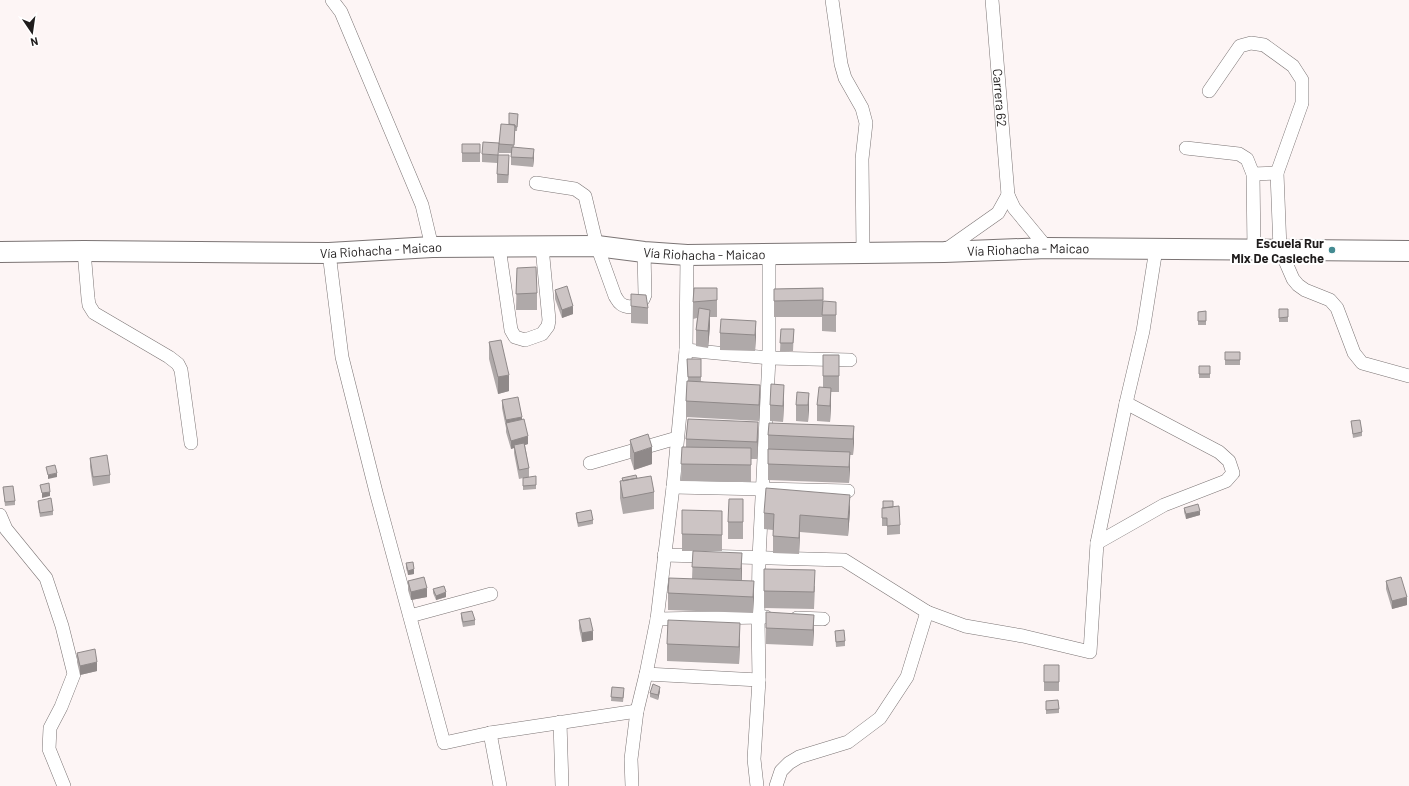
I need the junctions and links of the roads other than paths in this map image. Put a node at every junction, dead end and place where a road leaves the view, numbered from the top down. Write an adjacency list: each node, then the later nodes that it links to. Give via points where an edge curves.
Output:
1 (332, 0): 11 (street, via 341,12 422,205)
2 (832, 0): 24 (street, via 840,64 862,108 866,123 862,159)
3 (992, 0): 9 (street, Carrera 62)
4 (1209, 91): 6 (street, via 1240,46 1251,43 1264,45 1293,66 1302,80 1302,103)
5 (1186, 148): 7 (street, via 1239,154 1247,159)
6 (1277, 173): 7 (street); 16 (street)
7 (1253, 174): 17 (street)
8 (536, 183): 10 (street, via 575,188 585,196)
9 (1008, 195): 14 (street, Carrera 62, via 1014,208); 22 (street, via 998,213)
10 (597, 246): 13 (highway, Vía Riohacha - Maicao); 21 (highway, Vía Riohacha - Maicao); 21 (street, via 615,296 620,303 628,307 636,306 645,296)
11 (432, 247): 12 (highway, Vía Riohacha - Maicao); 23 (highway, Vía Riohacha - Maicao)
12 (499, 247): 13 (highway, Vía Riohacha - Maicao); 13 (street, via 511,330 515,337 525,340 542,334 548,326)
13 (542, 247)
14 (1047, 248): 15 (highway, Vía Riohacha - Maicao); 22 (highway, Vía Riohacha - Maicao)
15 (1156, 249): 17 (highway, Vía Riohacha - Maicao); 31 (street, via 1143,331)
16 (1280, 249): 17 (highway, Vía Riohacha - Maicao); 19 (highway, Vía Riohacha - Maicao); 30 (street, via 1298,285 1330,300 1337,308 1354,353 1362,363)
17 (1254, 250)
18 (84, 251): 20 (highway, Vía Riohacha - Maicao); 23 (highway, Vía Riohacha - Maicao); 38 (street, via 89,305 94,313 178,364)
19 (1409, 251)
20 (0, 252)
21 (644, 252): 26 (highway, Vía Riohacha - Maicao)
22 (944, 252): 24 (highway, Vía Riohacha - Maicao)
23 (329, 253): 49 (street, via 342,357)
24 (862, 253): 25 (highway, Vía Riohacha - Maicao)
25 (769, 254): 26 (highway, Vía Riohacha - Maicao); 28 (street)
26 (687, 255): 27 (street)
27 (686, 350): 28 (street); 32 (street)
28 (770, 358): 29 (street); 35 (street)
29 (850, 360)
30 (1409, 376)
31 (1126, 403): 44 (street); 44 (street, via 1219,452 1230,461 1233,472 1226,481 1164,505)
32 (678, 423): 33 (street); 37 (street)
33 (694, 424)
34 (750, 426): 35 (street)
35 (766, 427): 36 (street); 41 (street)
36 (781, 427)
37 (677, 438): 39 (street); 40 (street)
38 (191, 443)
39 (590, 463)
40 (673, 487): 41 (street); 45 (street)
41 (764, 489): 42 (street); 46 (street)
42 (848, 492)
43 (0, 515): 58 (street, via 6,529 46,578 74,674 50,728 49,749)
44 (1097, 543): 48 (street, via 1090,652 1023,636 965,626)
45 (664, 555): 46 (street); 51 (street)
46 (760, 558): 48 (street, via 844,560); 50 (street)
47 (491, 594): 49 (street)
48 (927, 612): 63 (street, via 908,677 880,718 848,742 799,757 788,763 781,771)
49 (410, 616): 57 (street, via 444,743)
50 (758, 617): 51 (street); 52 (street); 54 (street)
51 (656, 619): 53 (street)
52 (823, 619)
53 (646, 674): 54 (street); 55 (street)
54 (759, 680): 62 (street, via 754,759)
55 (637, 711): 56 (street); 61 (street, via 631,760)
56 (560, 722): 57 (street); 60 (street)
57 (490, 733): 59 (street)
58 (64, 786)
59 (500, 786)
60 (562, 786)
61 (632, 786)
62 (757, 786)
63 (776, 786)

